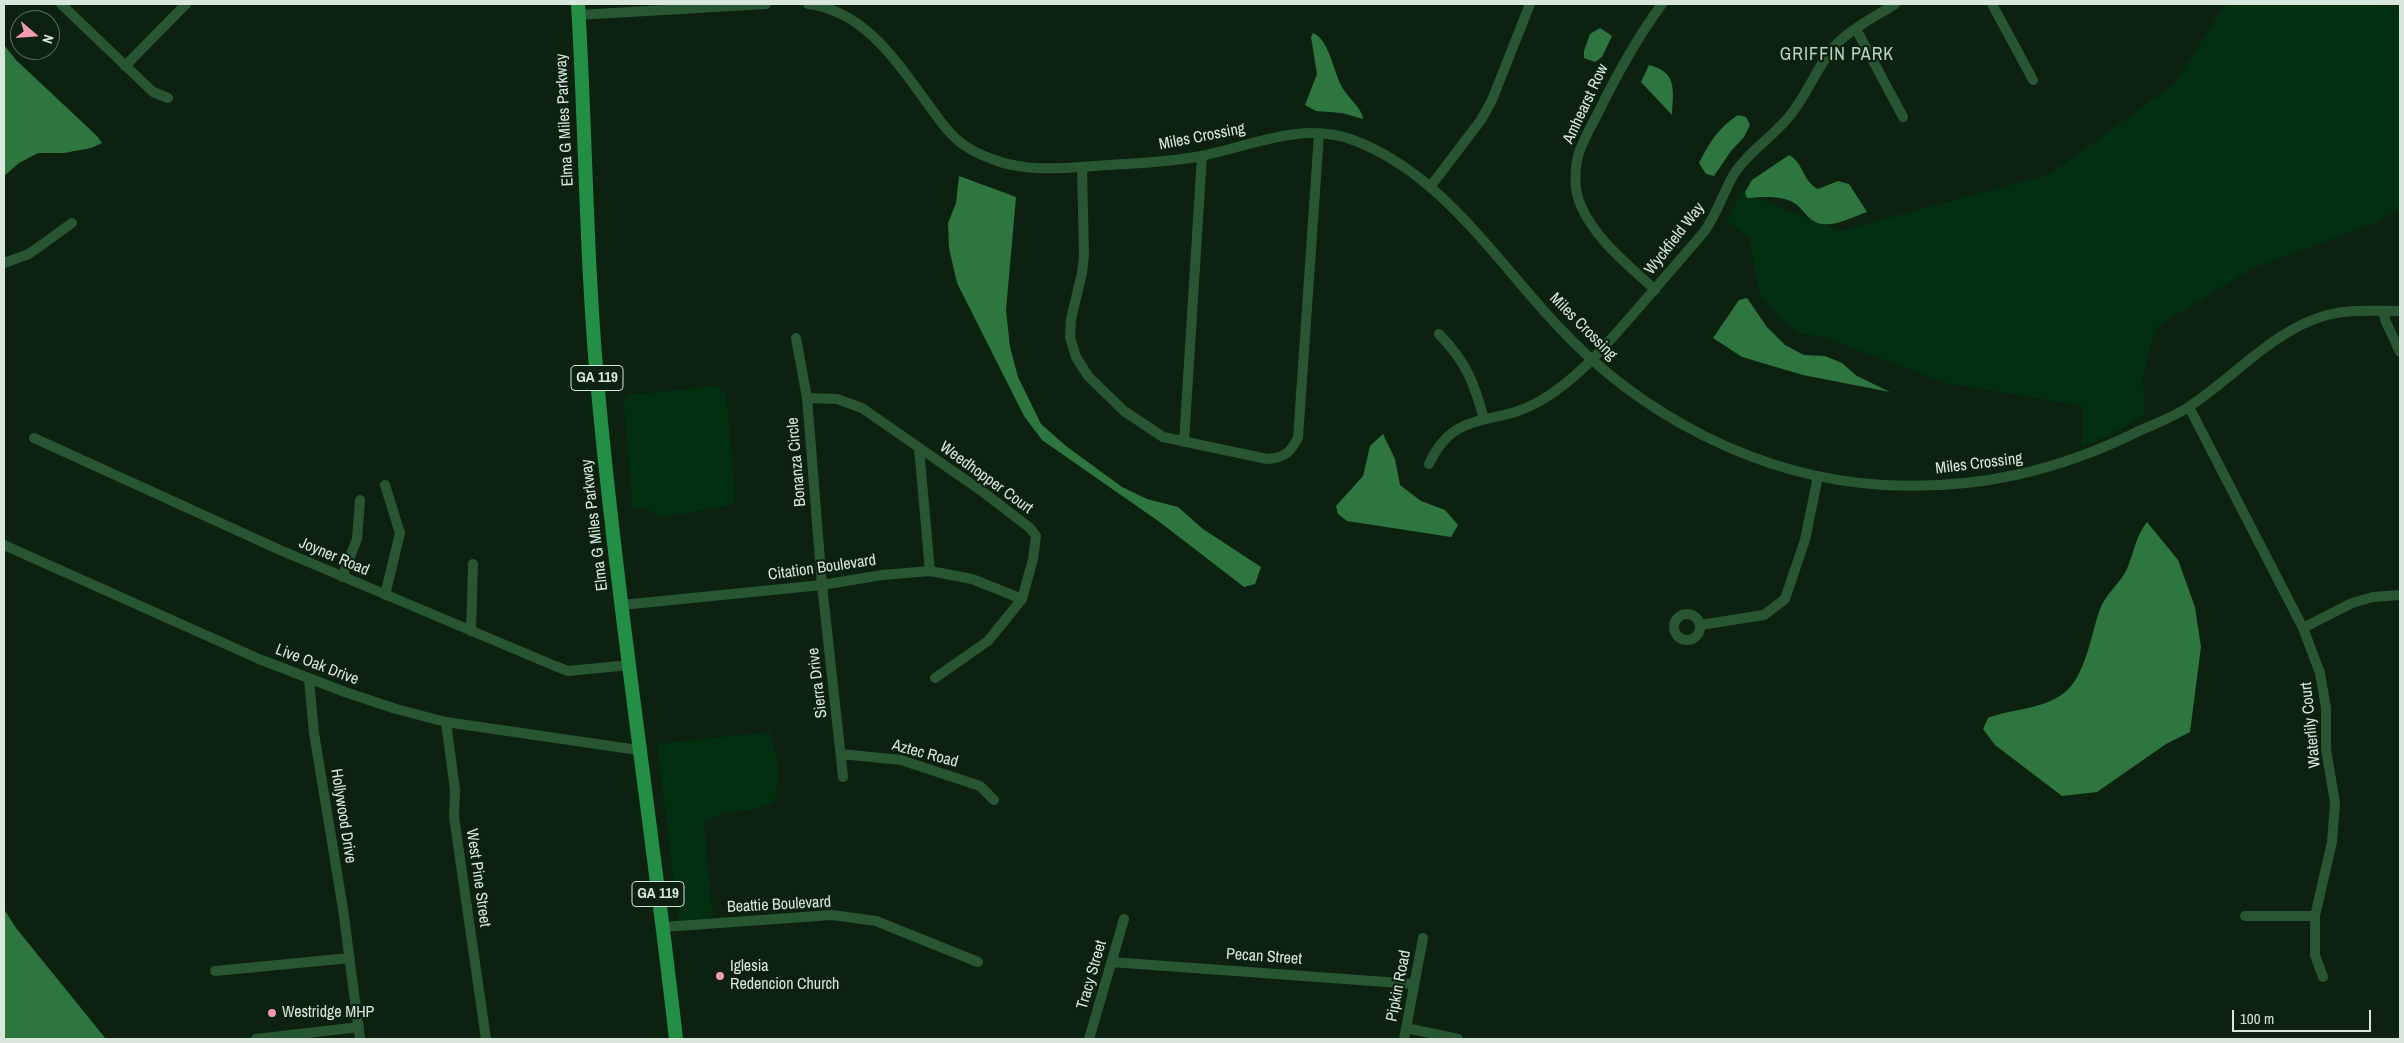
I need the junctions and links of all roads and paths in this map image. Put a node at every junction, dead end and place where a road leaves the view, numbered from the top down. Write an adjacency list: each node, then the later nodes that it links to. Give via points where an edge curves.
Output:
1 (61, 4): 11 (street)
2 (186, 4): 11 (street)
3 (766, 4): 9 (street)
4 (808, 4): 17 (street, Miles Crossing, via 834,10 877,39 941,122 965,146 1009,165)
5 (1530, 4): 18 (street, via 1492,100 1481,120)
6 (1662, 4): 21 (street, Amhearst Row, via 1639,35 1615,78 1578,155 1575,176 1576,193 1587,218 1605,242)
7 (1895, 4): 10 (street, Wyckfield Way)
8 (1992, 4): 12 (street)
9 (578, 9): 46 (main road, Elma G Miles Parkway / GA 119, via 598,388)
10 (1856, 30): 14 (street); 21 (street, Wyckfield Way, via 1834,46 1786,121 1750,153 1734,174 1714,218)
11 (124, 66): 13 (street, via 153,92)
12 (2033, 80)
13 (168, 98)
14 (1903, 117)
15 (1319, 134): 16 (street, Miles Crossing, via 1292,133); 18 (street, Miles Crossing, via 1346,137 1363,144); 32 (street, via 1298,438 1291,451 1280,458 1267,459)
16 (1202, 156): 17 (street, Miles Crossing); 32 (street)
17 (1082, 167): 32 (street, via 1084,256 1070,337 1076,357 1094,383 1124,411 1163,437)
18 (1430, 187): 27 (street, Miles Crossing, via 1486,242 1556,325)
19 (72, 223): 20 (street, via 28,254)
20 (4, 263)
21 (1655, 290): 27 (street, Wyckfield Way)
22 (2383, 311): 23 (street, Miles Crossing); 26 (street); 29 (street, Miles Crossing, via 2349,311 2324,316 2291,331 2258,352)
23 (2400, 311)
24 (1438, 334): 30 (street, via 1464,362 1475,383)
25 (796, 338): 28 (street, Bonanza Circle)
26 (2400, 352)
27 (1592, 360): 30 (street, Wyckfield Way, via 1568,383 1538,403); 35 (street, Miles Crossing, via 1642,400 1682,426 1763,460)
28 (807, 398): 33 (street, Weedhopper Court, via 837,398 850,402); 42 (street, Bonanza Circle)
29 (2189, 407): 35 (street, Miles Crossing, via 2097,452 2039,471 1949,485 1882,485); 48 (street, Waterlily Court)
30 (1484, 419): 34 (street, Wyckfield Way, via 1467,423 1451,432 1437,446)
31 (34, 438): 41 (street, Joyner Road)
32 (1184, 442)
33 (919, 448): 40 (street); 45 (street, Weedhopper Court, via 983,492 1036,536)
34 (1429, 464)
35 (1818, 476): 47 (street, via 1805,540 1785,599 1764,615)
36 (385, 485): 43 (street, via 400,533)
37 (360, 500): 41 (street, via 357,539)
38 (4, 545): 52 (street, Live Oak Drive)
39 (473, 564): 49 (street)
40 (930, 571): 42 (street, Citation Boulevard); 45 (street, Citation Boulevard, via 957,574)
41 (342, 577): 43 (street, Joyner Road)
42 (822, 585): 46 (street, Citation Boulevard); 55 (street, Sierra Drive)
43 (385, 595): 49 (street, Joyner Road)
44 (2400, 595): 48 (street, via 2372,597 2352,603)
45 (1022, 599): 51 (street, Weedhopper Court, via 988,641)
46 (622, 605): 50 (main road, Elma G Miles Parkway / GA 119)
47 (1700, 625)
48 (2303, 628): 59 (street, Waterlily Court, via 2320,673 2326,708 2326,749 2335,803 2332,842)
49 (471, 631): 50 (street, Joyner Road, via 568,671)
50 (630, 665): 54 (main road, Elma G Miles Parkway / GA 119)
51 (935, 678)
52 (310, 679): 53 (street, Live Oak Drive, via 396,709); 63 (street, Hollywood Drive, via 314,734)
53 (446, 722): 54 (street, Live Oak Drive); 73 (street, West Pine Street, via 455,790 454,817)
54 (638, 750): 61 (main road, Elma G Miles Parkway / GA 119)
55 (841, 754): 56 (street, Sierra Drive); 57 (street, Aztec Road, via 901,760 980,786)
56 (843, 777)
57 (994, 800)
58 (2245, 916): 59 (street)
59 (2315, 916): 67 (street, Waterlily Court, via 2315,955)
60 (1124, 919): 65 (street, Tracy Street)
61 (663, 927): 64 (street, Beattie Boulevard, via 832,915 876,921); 74 (main road, Elma G Miles Parkway / GA 119)
62 (1423, 938): 68 (street, Pipkin Road)
63 (350, 958): 66 (street); 69 (street, Hollywood Drive)
64 (978, 962)
65 (1111, 962): 68 (street, Pecan Street); 75 (street, Tracy Street)
66 (215, 972)
67 (2323, 977)
68 (1414, 984): 70 (street, Pipkin Road)
69 (359, 1027): 71 (street); 72 (street, Hollywood Drive)
70 (1406, 1028): 76 (street, Pipkin Road); 77 (street)
71 (256, 1039)
72 (360, 1039)
73 (486, 1039)
74 (676, 1039)
75 (1089, 1039)
76 (1404, 1039)
77 (1458, 1039)

